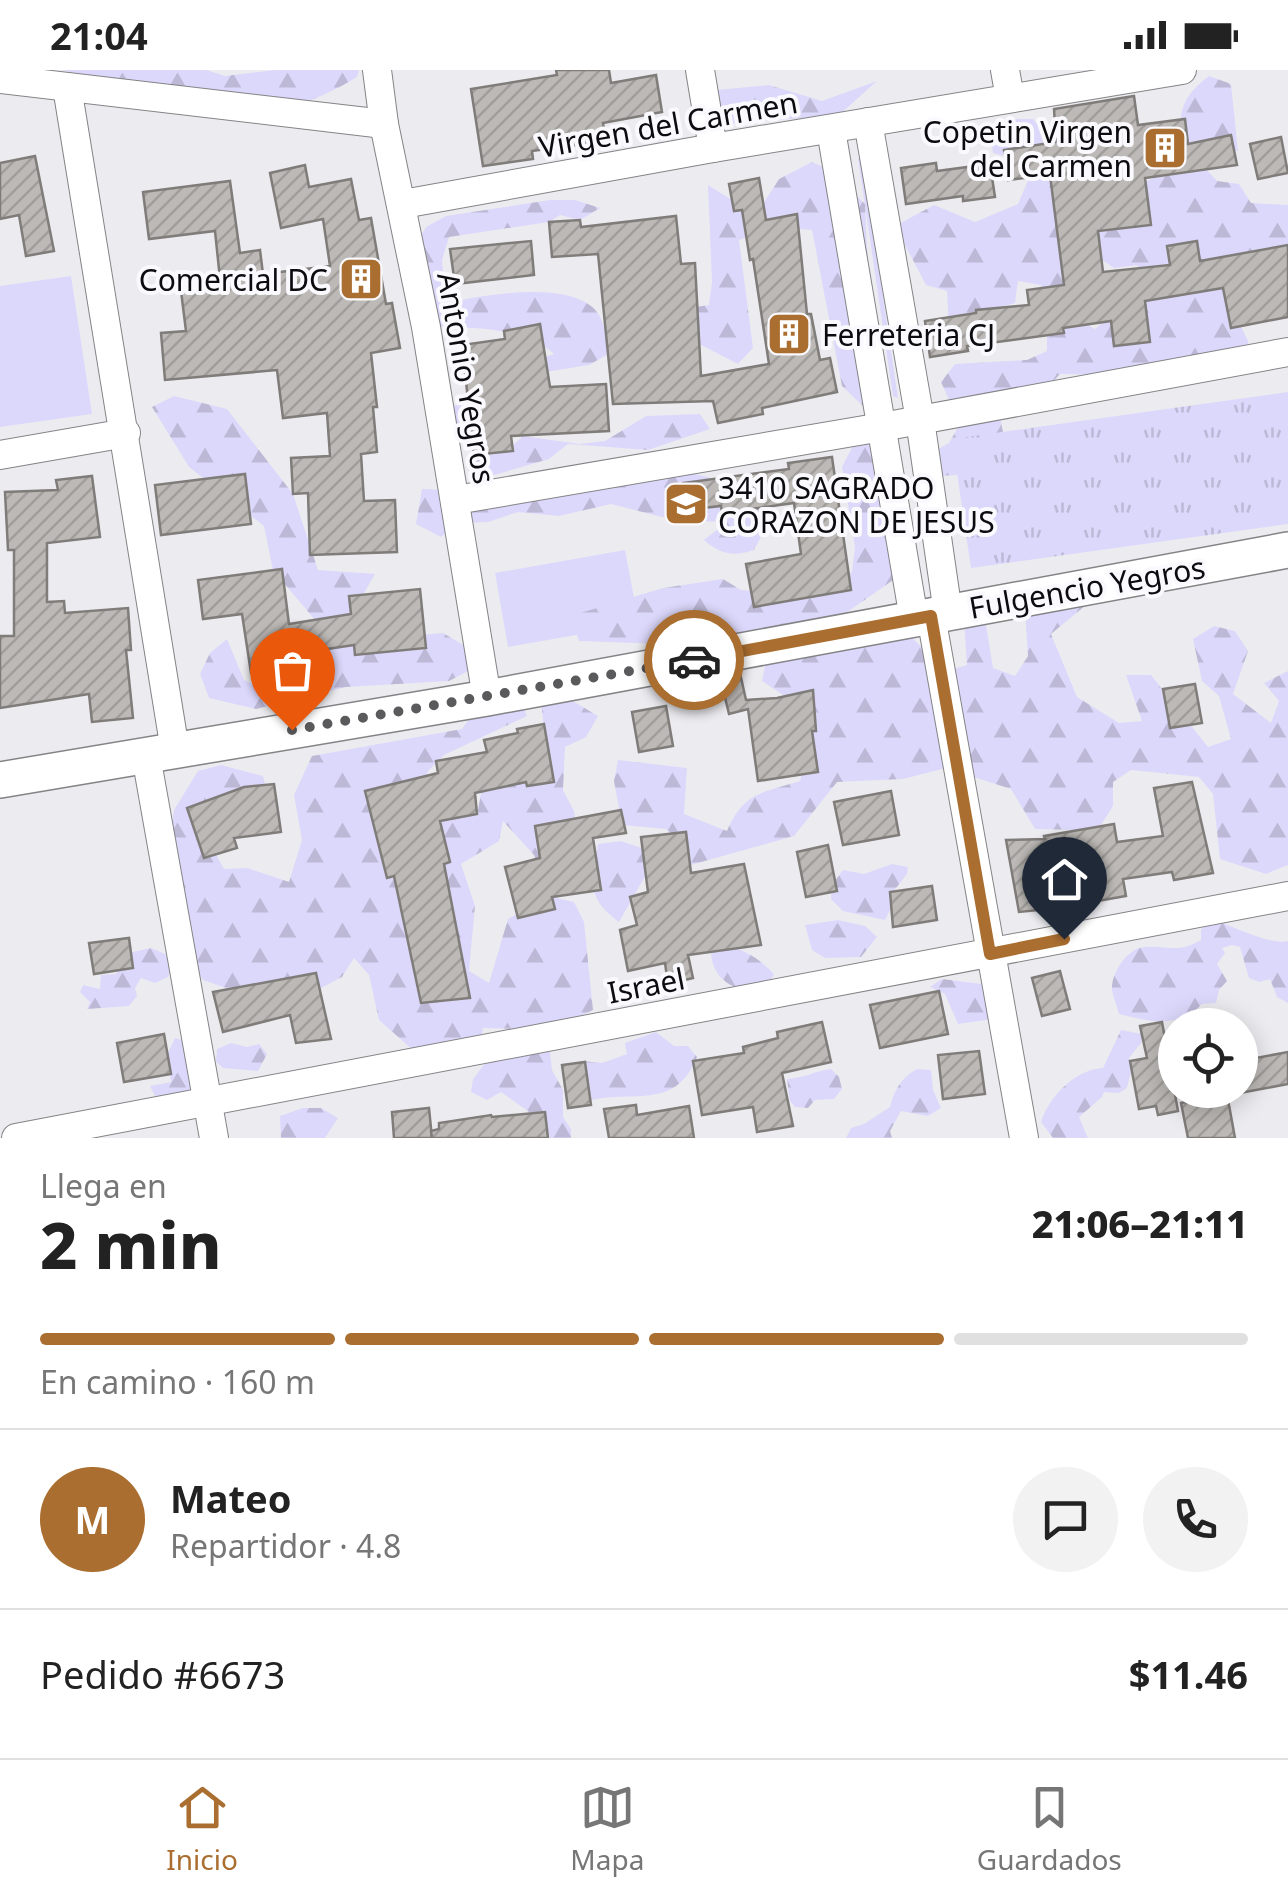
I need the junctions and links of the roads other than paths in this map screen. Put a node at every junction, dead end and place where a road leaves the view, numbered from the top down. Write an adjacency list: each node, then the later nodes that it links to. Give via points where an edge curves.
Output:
1 (377, 70): 9 (street, Antonio Yegros)
2 (700, 70): 11 (street)
3 (1005, 70): 7 (street)
4 (1182, 70): 7 (street, Virgen del Carmen)
5 (0, 79): 6 (street)
6 (67, 87): 9 (street); 16 (street)
7 (1010, 98): 8 (street, Virgen del Carmen)
8 (868, 122): 10 (street, Virgen del Carmen); 14 (street)
9 (384, 124): 12 (street, Antonio Yegros)
10 (830, 130): 11 (street, Virgen del Carmen); 15 (street)
11 (713, 148): 12 (street, Virgen del Carmen)
12 (403, 204): 18 (street, Antonio Yegros)
13 (1288, 352): 14 (street)
14 (920, 420): 15 (street); 20 (street)
15 (882, 427): 18 (street); 20 (street)
16 (126, 433): 17 (street); 22 (street)
17 (0, 455)
18 (456, 500): 21 (street, Antonio Yegros)
19 (1288, 550): 20 (street, Fulgencio Yegros)
20 (931, 616): 21 (street, Fulgencio Yegros); 25 (street)
21 (487, 698): 22 (street, Fulgencio Yegros)
22 (161, 753): 23 (street, Fulgencio Yegros); 26 (street)
23 (0, 780)
24 (1288, 896): 25 (street, Israel)
25 (990, 954): 26 (street, Israel); 29 (street)
26 (207, 1102): 27 (street, Israel); 28 (street)
27 (16, 1138)
28 (214, 1138)
29 (1024, 1138)

